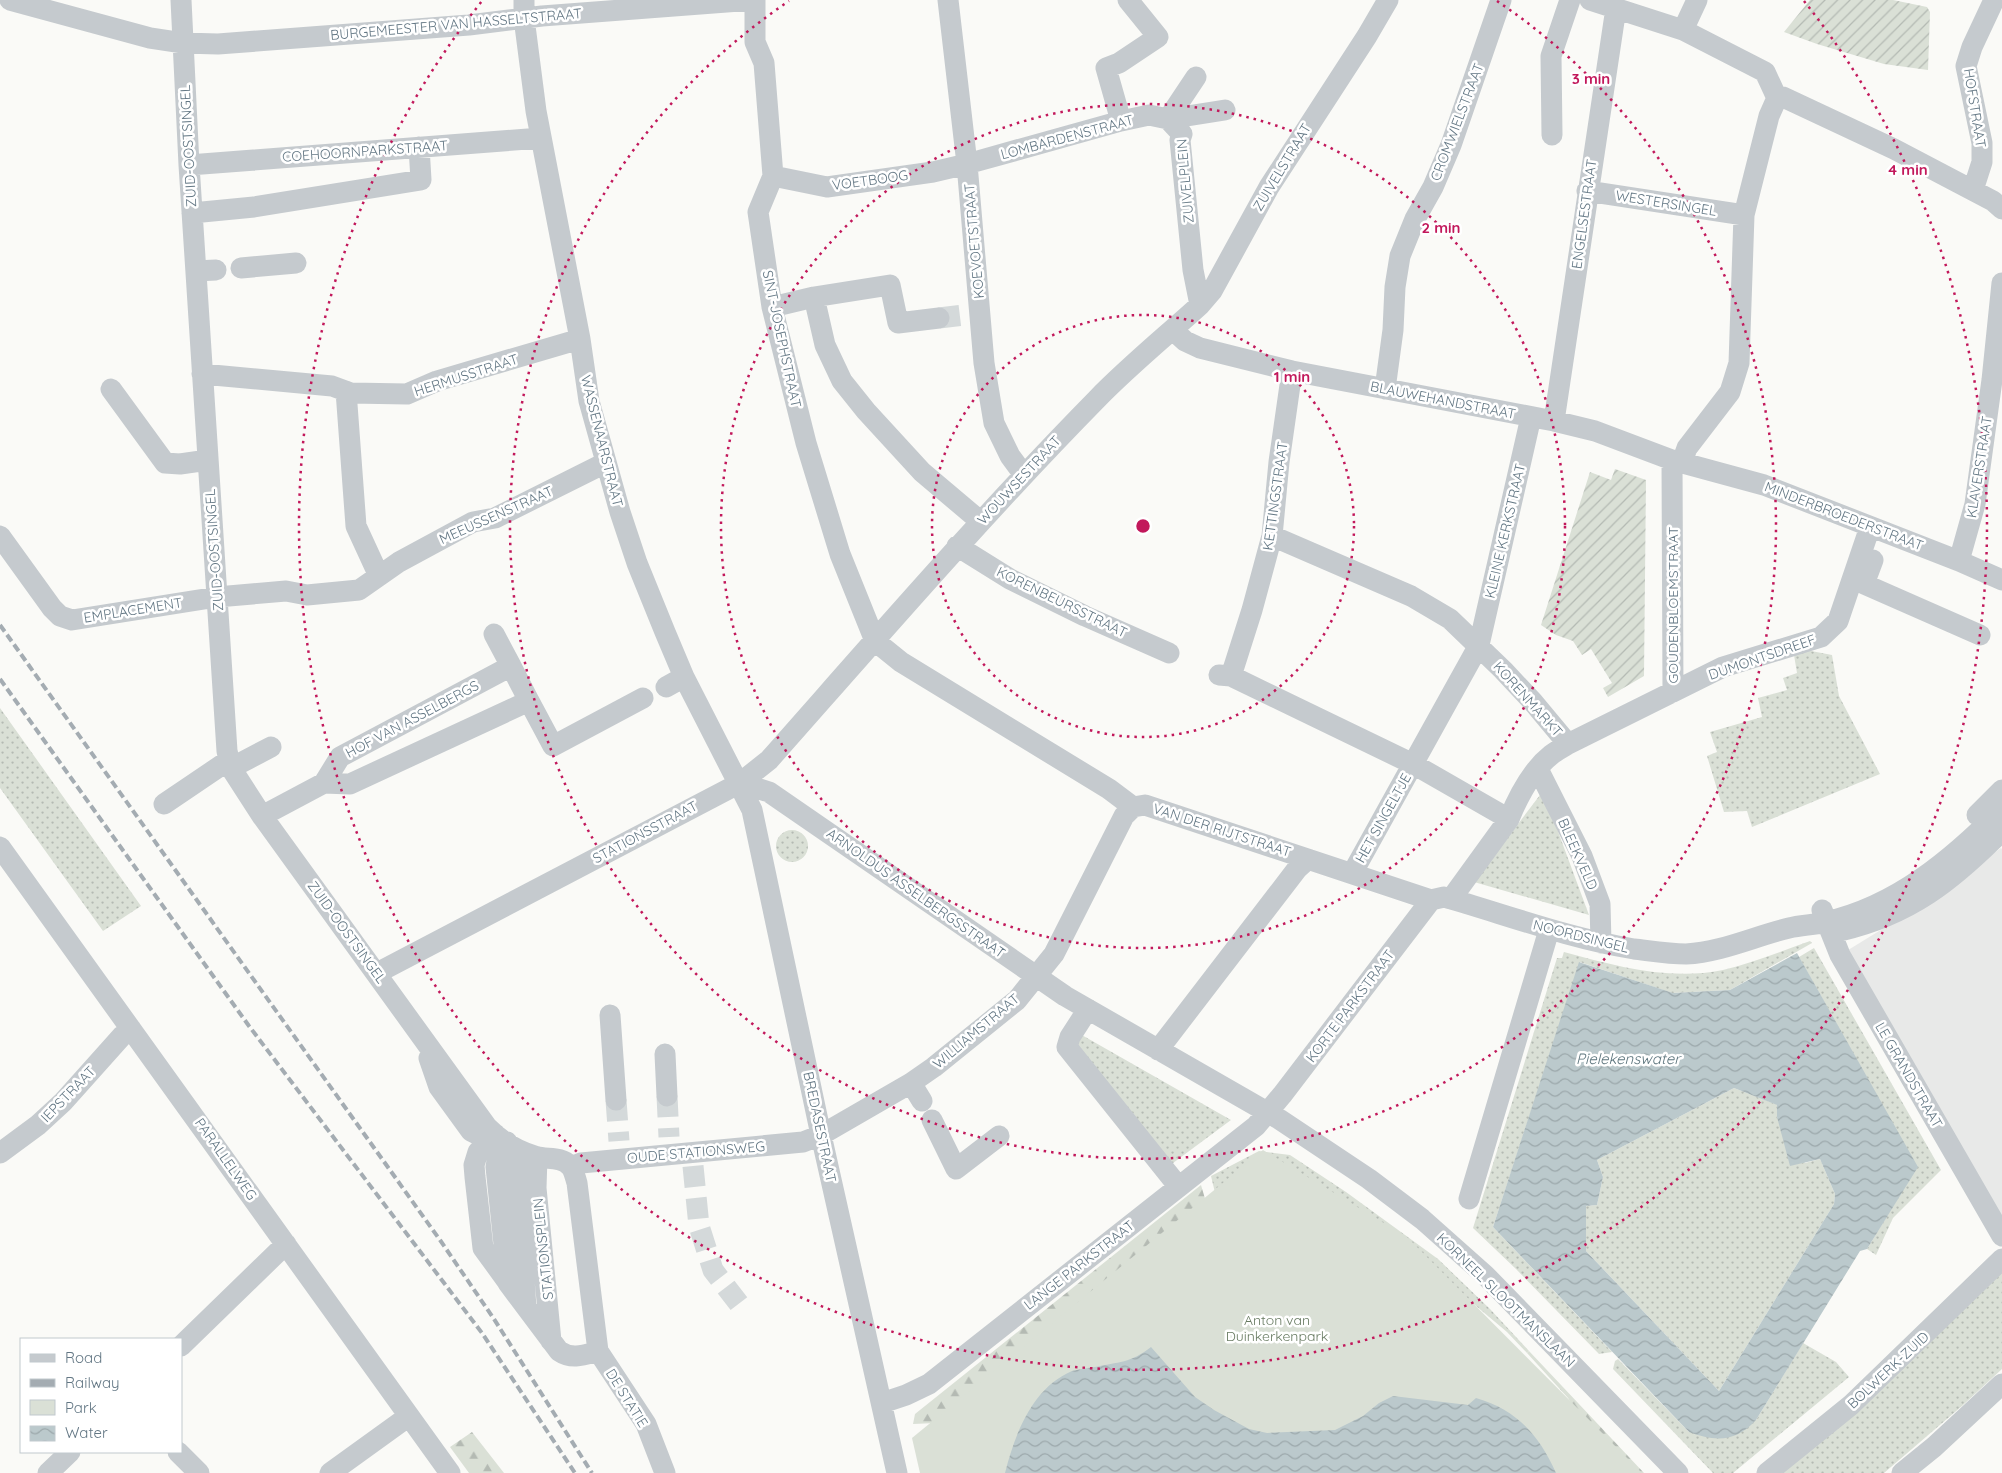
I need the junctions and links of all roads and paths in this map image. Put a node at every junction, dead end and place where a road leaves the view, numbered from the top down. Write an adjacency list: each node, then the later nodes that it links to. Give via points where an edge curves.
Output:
1 (181, 0): 17 (street, ZUID-OOSTSINGEL)
2 (754, 0): 11 (street, BURGEMEESTER VAN HASSELTSTRAAT); 28 (street, SINT-JOSEPHSTRAAT, via 755,42 764,63)
3 (948, 0): 26 (street, KOEVOETSTRAAT)
4 (1119, 0): 5 (street)
5 (1128, 0): 22 (street, via 1158,37 1119,64 1106,68)
6 (1388, 0): 38 (street, ZUIVELSTRAAT, via 1268,187 1212,291)
7 (1502, 0): 46 (street, CROMWIELSTRAAT, via 1451,145 1400,256)
8 (1570, 0): 23 (street, via 1551,56)
9 (1590, 0): 14 (street)
10 (1697, 0): 16 (street)
11 (730, 1): 15 (street, BURGEMEESTER VAN HASSELTSTRAAT)
12 (21, 2): 17 (street, BURGEMEESTER VAN HASSELTSTRAAT, via 150,38)
13 (1996, 3): 29 (street, HOFSTRAAT, via 1972,47 1966,66 1982,143 1982,162)
14 (1616, 8): 16 (street); 30 (street, ENGELSESTRAAT)
15 (524, 9): 17 (street, BURGEMEESTER VAN HASSELTSTRAAT, via 469,25 228,43); 24 (street, WASSENAARSTRAAT)
16 (1683, 30): 19 (street, via 1765,72)
17 (183, 43): 27 (street, ZUID-OOSTSINGEL)
18 (1196, 77): 21 (street)
19 (1777, 98): 29 (street, via 1783,97 1858,132); 33 (street, via 1768,116)
20 (1225, 110): 21 (street)
21 (1168, 119): 22 (street, LOMBARDENSTRAAT, via 1149,115); 38 (street, ZUIVELPLEIN, via 1182,134 1192,261)
22 (1121, 121): 26 (street, LOMBARDENSTRAAT)
23 (1552, 135)
24 (541, 138): 25 (street, COEHOORNPARKSTRAAT); 42 (street, WASSENAARSTRAAT, via 568,244)
25 (420, 147): 27 (street, COEHOORNPARKSTRAAT); 32 (street, via 421,180 254,207)
26 (967, 164): 28 (street, VOETBOOG, via 933,172 827,186); 53 (street, KOEVOETSTRAAT, via 976,313 994,423 1010,456)
27 (189, 165): 32 (street, ZUID-OOSTSINGEL)
28 (773, 176): 39 (street, SINT-JOSEPHSTRAAT, via 758,212)
29 (1972, 190): 31 (street)
30 (1587, 191): 33 (street, WESTERSINGEL); 49 (street, ENGELSESTRAAT)
31 (2002, 209)
32 (192, 212): 44 (street, ZUID-OOSTSINGEL, via 206,270)
33 (1744, 215): 51 (street, via 1739,363 1730,392)
34 (296, 263): 35 (street)
35 (241, 268)
36 (2002, 284): 59 (street, KLAVERSTRAAT, via 1975,504)
37 (814, 297): 39 (street); 40 (street, via 890,285 898,323); 54 (street, via 825,345 842,381 922,472)
38 (1200, 305): 41 (street, ZUIVELSTRAAT)
39 (772, 307): 65 (street, SINT-JOSEPHSTRAAT, via 806,443 837,545)
40 (939, 318)
41 (1173, 330): 43 (street, BLAUWEHANDSTRAAT, via 1200,348); 53 (street, WOUWSESTRAAT, via 1098,397)
42 (580, 339): 47 (street, HERMUSSTRAAT, via 436,381 407,394); 52 (street, WASSENAARSTRAAT, via 589,401)
43 (1292, 371): 46 (street, BLAUWEHANDSTRAAT); 57 (street, KETTINGSTRAAT)
44 (202, 374): 47 (street, HERMUSSTRAAT, via 332,386); 50 (street, ZUID-OOSTSINGEL)
45 (111, 389): 50 (street, via 165,463)
46 (1385, 389): 48 (street, BLAUWEHANDSTRAAT)
47 (346, 391): 60 (street, via 356,526)
48 (1531, 417): 49 (street, BLAUWEHANDSTRAAT); 66 (street, KLEINE KERKSTRAAT)
49 (1554, 421): 51 (street, BLAUWEHANDSTRAAT, via 1595,431)
50 (208, 460): 62 (street, ZUID-OOSTSINGEL)
51 (1677, 461): 55 (street, MINDERBROEDERSTRAAT, via 1764,485); 71 (street, GOUDENBLOEMSTRAAT)
52 (605, 462): 60 (street, MEEUSSENSTRAAT, via 496,518 473,522); 69 (street, WASSENAARSTRAAT, via 637,563)
53 (1024, 475): 54 (street, WOUWSESTRAAT)
54 (980, 521): 58 (street, WOUWSESTRAAT)
55 (1877, 529): 59 (street, MINDERBROEDERSTRAAT); 64 (street, via 1864,584); 71 (street, DUMONTSDREEF, via 1838,621 1821,637 1723,667)
56 (0, 536): 62 (street, EMPLACEMENT, via 52,608 60,616 72,620)
57 (1272, 536): 66 (street, KORENMARKT, via 1411,596 1450,619); 77 (street, KETTINGSTRAAT, via 1252,610 1225,675)
58 (957, 546): 65 (street, WOUWSESTRAAT); 67 (street, KORENBEURSSTRAAT, via 1010,578 1085,616)
59 (1959, 561): 61 (street, MINDERBROEDERSTRAAT)
60 (379, 576): 62 (street, MEEUSSENSTRAAT, via 358,590 307,595 286,591)
61 (2002, 580)
62 (217, 597): 76 (street, ZUID-OOSTSINGEL)
63 (494, 634): 68 (street)
64 (1980, 635)
65 (875, 640): 80 (street, STATIONSSTRAAT, via 763,765); 83 (street, VAN DER RIJTSTRAAT, via 901,662 1109,789)
66 (1479, 646): 74 (street, KORENMARKT); 77 (street)
67 (1169, 653)
68 (511, 666): 73 (street); 79 (street, HOF VAN ASSELBERGS, via 340,757)
69 (684, 677): 70 (street); 80 (street, WASSENAARSTRAAT)
70 (666, 686)
71 (1673, 692): 74 (street, GOUDENBLOEMSTRAAT)
72 (643, 698): 73 (street, via 553,746)
73 (529, 701): 79 (street, via 350,784)
74 (1568, 744): 78 (street, KORENMARKT, via 1551,754)
75 (271, 747): 76 (street)
76 (230, 764): 82 (street); 85 (street, ZUID-OOSTSINGEL)
77 (1413, 764): 86 (street); 90 (street, HET SINGELTJE)
78 (1538, 769): 86 (street, KORENMARKT); 94 (street, BLEEKVELD, via 1582,856 1600,904)
79 (324, 782): 85 (street, HOF VAN ASSELBERGS)
80 (740, 783): 95 (street, STATIONSSTRAAT); 96 (street, ARNOLDUS ASSELBERGSSTRAAT, via 768,792); 108 (street, BREDASESTRAAT, via 756,825)
81 (2002, 790): 92 (street, NOORDSINGEL, via 1930,856)
82 (164, 804)
83 (1132, 807): 89 (street, VAN DER RIJTSTRAAT, via 1145,805); 96 (street, WILLIAMSTRAAT, via 1124,816 1054,954)
84 (2002, 809): 92 (street, NOORDSINGEL, via 1961,848 1905,891 1869,908)
85 (262, 816): 95 (street, ZUID-OOSTSINGEL)
86 (1509, 818): 91 (street)
87 (2002, 832): 92 (street, NOORDSINGEL, via 1954,876 1905,909 1879,920)
88 (0, 847): 99 (street, PARALLELWEG)
89 (1308, 859): 90 (street, VAN DER RIJTSTRAAT); 100 (street)
90 (1353, 872): 91 (street, VAN DER RIJTSTRAAT)
91 (1441, 899): 93 (street, NOORDSINGEL); 106 (street, KORTE PARKSTRAAT)
92 (1826, 922): 94 (street, NOORDSINGEL, via 1687,954); 115 (street, LE GRANDSTRAAT, via 1840,955)
93 (1549, 930): 94 (street, NOORDSINGEL); 114 (street)
94 (1601, 944)
95 (376, 973): 110 (street, ZUID-OOSTSINGEL, via 424,1039)
96 (1036, 977): 97 (street, ARNOLDUS ASSELBERGSSTRAAT); 102 (street, WILLIAMSTRAAT, via 1017,1000)
97 (1088, 1009): 100 (street, ARNOLDUS ASSELBERGSSTRAAT); 113 (street, via 1067,1047)
98 (610, 1016): 104 (street)
99 (131, 1028): 111 (street, IEPSTRAAT, via 63,1102); 116 (street, PARALLELWEG)
100 (1158, 1050): 106 (street, ARNOLDUS ASSELBERGSSTRAAT)
101 (665, 1054): 103 (street)
102 (911, 1083): 105 (street); 108 (street, WILLIAMSTRAAT)
103 (667, 1096)
104 (616, 1100)
105 (922, 1101)
106 (1268, 1113): 113 (street, LANGE PARKSTRAAT, via 1256,1126); 133 (street, KORNEEL SLOOTMANSLAAN, via 1369,1179 1462,1254)
107 (932, 1120): 109 (street, via 956,1169)
108 (821, 1135): 112 (street, OUDE STATIONSWEG, via 803,1142 692,1159 670,1146 620,1150); 123 (street, BREDASESTRAAT)
109 (999, 1136)
110 (510, 1142): 112 (street, via 564,1161); 118 (street, STATIONSPLEIN, via 516,1165); 118 (street, STATIONSPLEIN, via 478,1152 474,1164 475,1177 483,1248); 119 (street, STATIONSPLEIN, via 536,1188)
111 (0, 1153)
112 (571, 1167): 121 (street, via 577,1183)
113 (1178, 1186): 123 (street, LANGE PARKSTRAAT, via 929,1384)
114 (1469, 1199)
115 (2002, 1236)
116 (286, 1244): 120 (street); 124 (street, PARALLELWEG)
117 (2002, 1259): 134 (street, BOLWERK-ZUID, via 1851,1405)
118 (526, 1308): 119 (street, STATIONSPLEIN)
119 (551, 1341): 121 (street, STATIONSPLEIN, via 566,1356)
120 (182, 1345)
121 (598, 1352): 131 (street, DE STATIE, via 646,1424)
122 (2002, 1384): 135 (street)
123 (882, 1403): 132 (street, BREDASESTRAAT)
124 (409, 1416): 129 (street); 130 (street, PARALLELWEG)
125 (69, 1453): 127 (street)
126 (179, 1453): 128 (street)
127 (48, 1473)
128 (199, 1473)
129 (330, 1473)
130 (450, 1473)
131 (665, 1473)
132 (897, 1473)
133 (1678, 1473)
134 (1766, 1473)
135 (1902, 1473)

